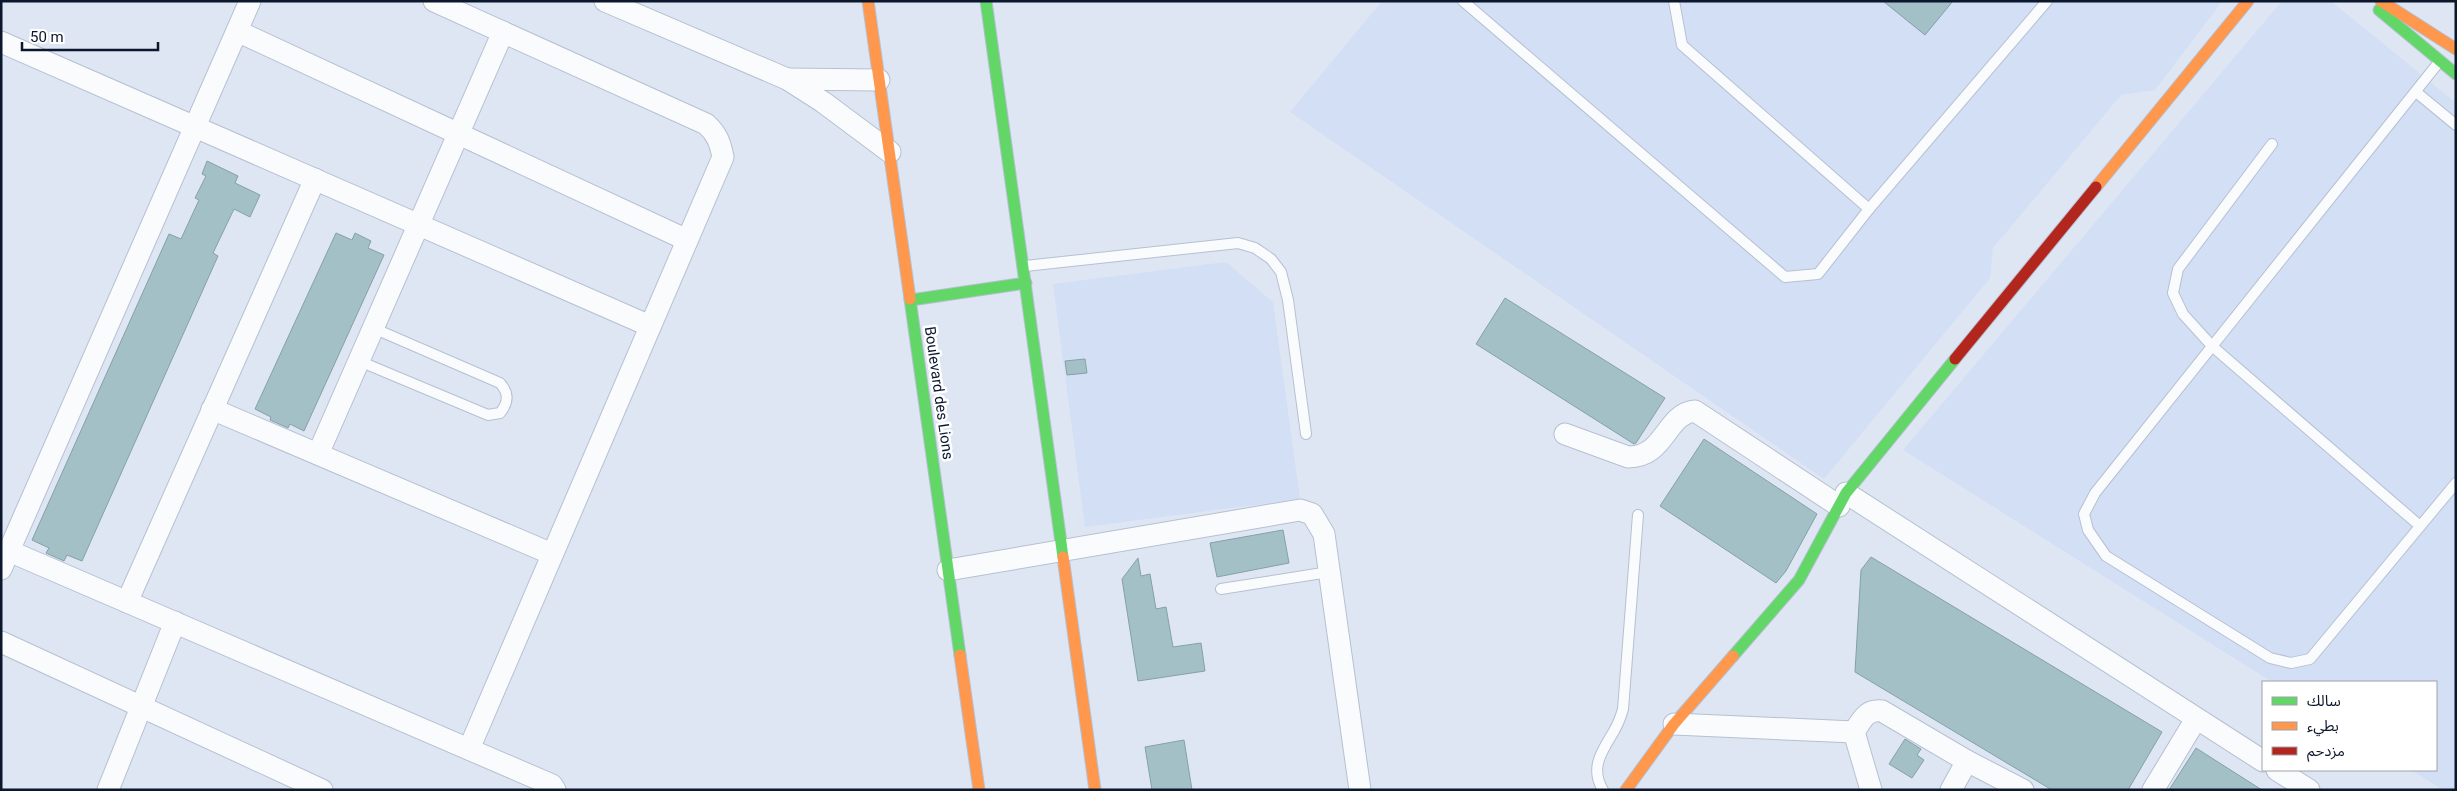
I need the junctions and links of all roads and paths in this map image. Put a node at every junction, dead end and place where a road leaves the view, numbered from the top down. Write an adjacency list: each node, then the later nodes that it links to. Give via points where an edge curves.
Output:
1 (250, 1): 12 (street)
2 (434, 1): 13 (street)
3 (605, 1): 18 (street)
4 (868, 1): 19 (main road, Boulevard des Lions)
5 (986, 1): 30 (main road)
6 (1463, 1): 27 (lane, via 1785,277 1818,274)
7 (1674, 1): 27 (lane, via 1682,45)
8 (2047, 1): 27 (lane)
9 (2248, 1): 42 (main road)
10 (2368, 1): 16 (main road)
11 (2381, 1): 15 (main road)
12 (237, 31): 22 (street); 23 (street)
13 (503, 32): 23 (street); 29 (street, via 706,124 715,132 723,156)
14 (1, 42): 22 (street)
15 (2456, 49)
16 (2440, 61): 17 (main road); 20 (lane)
17 (2456, 74)
18 (787, 80): 19 (street); 25 (street, via 830,106)
19 (880, 80): 25 (main road, Boulevard des Lions)
20 (2416, 92): 21 (lane); 35 (lane)
21 (2456, 125)
22 (196, 127): 26 (street); 47 (street)
23 (459, 134): 28 (street); 29 (street)
24 (2272, 144): 35 (lane, via 2178,269 2173,293 2184,314)
25 (890, 152): 32 (main road, Boulevard des Lions)
26 (314, 179): 28 (street); 37 (street)
27 (1869, 209)
28 (419, 224): 33 (street); 34 (street)
29 (687, 240): 33 (street)
30 (1024, 266): 31 (main road); 38 (lane, via 1238,243 1255,248 1281,272 1288,300)
31 (1026, 283): 32 (main road); 45 (main road)
32 (911, 300): 48 (main road, Boulevard des Lions)
33 (650, 326): 46 (street)
34 (373, 328): 36 (street); 36 (lane, via 500,383 508,397 505,407 500,413 488,415)
35 (2212, 346): 44 (lane); 44 (lane, via 2095,493 2084,514 2088,530 2106,556 2270,658 2291,663 2310,658)
36 (359, 360): 40 (street)
37 (212, 409): 40 (street); 51 (street)
38 (1306, 434)
39 (1565, 434): 42 (street, via 1628,457 1640,457 1650,453 1679,418 1695,411)
40 (318, 454): 46 (street)
41 (2456, 483): 44 (lane)
42 (1842, 500): 55 (street); 56 (main road, via 1799,580)
43 (1638, 515): 68 (lane, via 1623,709 1616,729 1599,756 1596,770)
44 (2420, 526)
45 (1063, 551): 48 (street); 49 (street, via 1300,510 1312,514 1324,534); 66 (main road)
46 (552, 554): 58 (street)
47 (5, 560): 51 (street)
48 (948, 570): 65 (main road, Boulevard des Lions)
49 (1329, 572): 50 (lane); 67 (street)
50 (1221, 589)
51 (127, 602): 52 (street)
52 (175, 622): 54 (street); 58 (street)
53 (1, 642): 54 (street)
54 (141, 707): 62 (street); 63 (street)
55 (2196, 720): 60 (street); 73 (street)
56 (1674, 724): 57 (street); 69 (main road)
57 (1854, 732): 59 (street, via 1865,715 1872,710 1882,711); 70 (street)
58 (469, 749): 64 (street, via 552,785)
59 (1967, 760): 71 (street); 72 (street)
60 (2262, 760)
61 (2279, 771): 74 (street)
62 (108, 790)
63 (322, 790)
64 (555, 790)
65 (979, 790)
66 (1095, 790)
67 (1360, 790)
68 (1603, 790)
69 (1626, 790)
70 (1871, 790)
71 (1951, 790)
72 (2023, 790)
73 (2153, 790)
74 (2309, 790)

